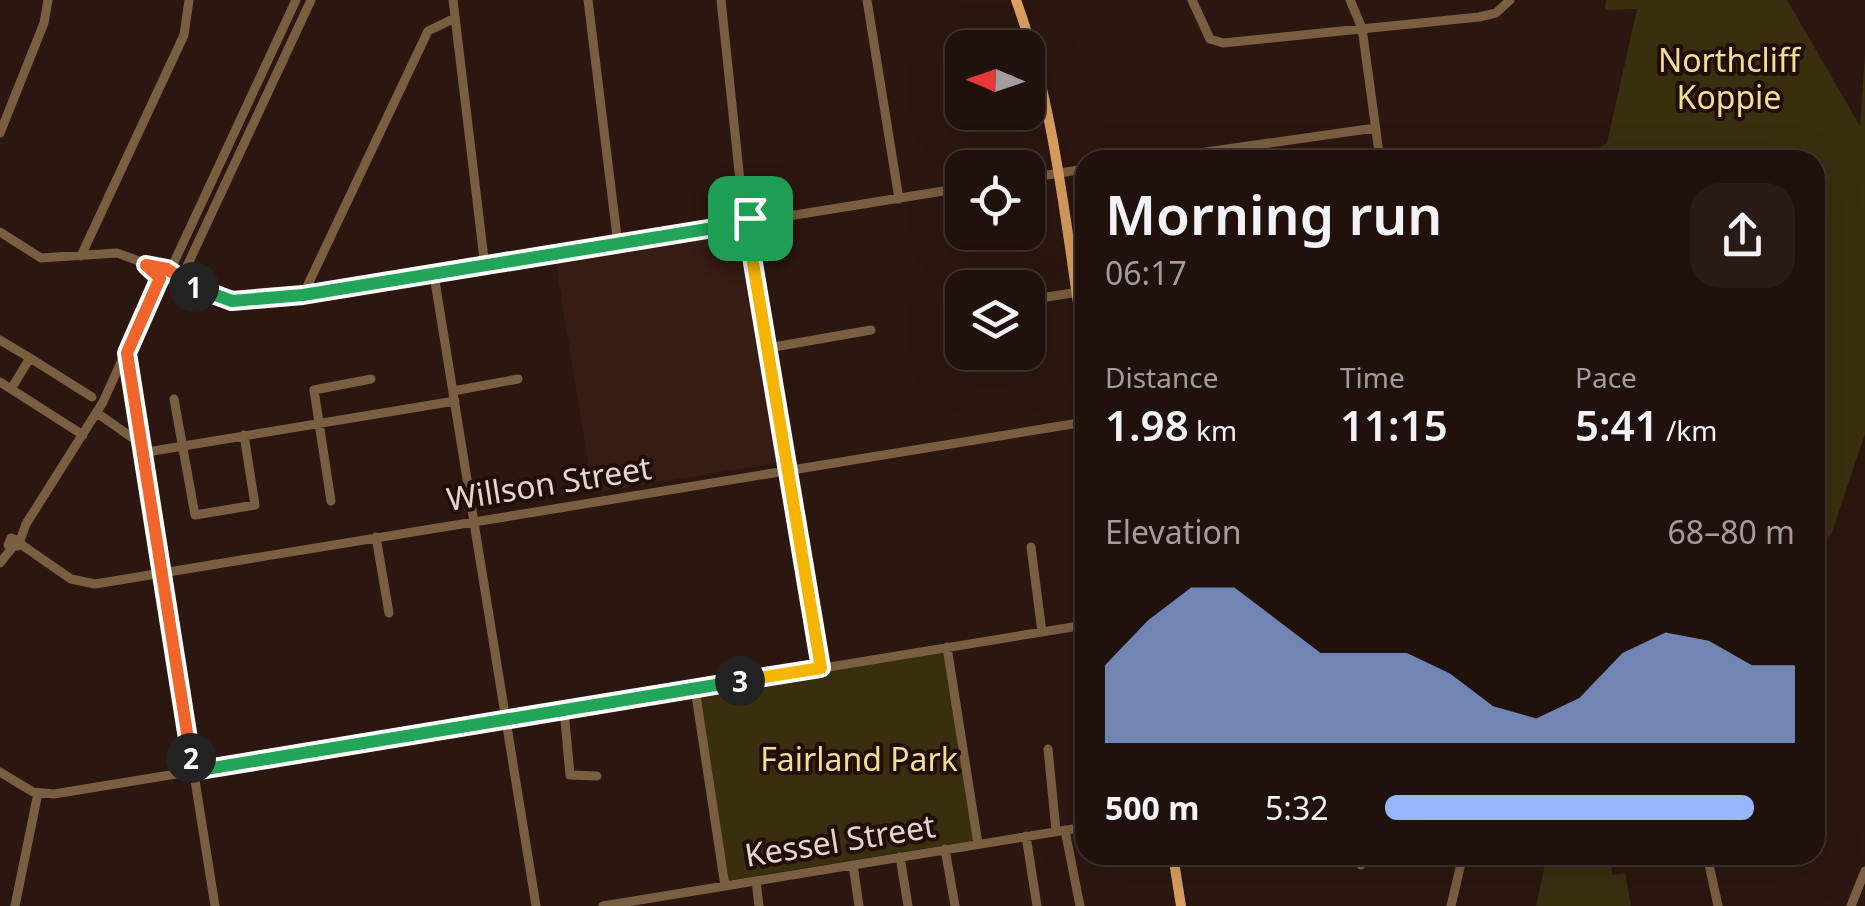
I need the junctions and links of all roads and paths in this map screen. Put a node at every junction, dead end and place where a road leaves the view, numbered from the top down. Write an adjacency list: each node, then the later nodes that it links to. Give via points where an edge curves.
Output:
1 (48, 0): 16 (street)
2 (189, 0): 27 (street, via 184,35)
3 (296, 0): 31 (street)
4 (312, 0): 31 (street)
5 (453, 0): 13 (street)
6 (588, 0): 26 (street)
7 (721, 0): 24 (street)
8 (867, 0): 23 (street)
9 (1016, 0): 20 (main road)
10 (1192, 0): 14 (street, via 1214,42)
11 (1350, 0): 14 (street)
12 (1510, 0): 14 (street, via 1496,13)
13 (455, 18): 28 (street); 33 (street, via 428,32)
14 (1362, 28): 15 (street)
15 (1375, 128): 17 (street); 18 (street)
16 (0, 132)
17 (1220, 150)
18 (1378, 150)
19 (1075, 171): 20 (street)
20 (1056, 174): 21 (street); 29 (main road)
21 (1045, 176)
22 (945, 191): 23 (street)
23 (899, 198): 24 (street)
24 (747, 223): 26 (street); 37 (street)
25 (0, 232): 27 (street, via 42,258)
26 (618, 245): 28 (street)
27 (81, 256): 31 (street, via 117,253)
28 (485, 267): 30 (street)
29 (1075, 267)
30 (434, 275): 33 (street); 44 (street)
31 (167, 276): 33 (street, via 228,300); 38 (street)
32 (1075, 293): 34 (street)
33 (303, 295)
34 (1045, 297)
35 (871, 330): 37 (street)
36 (0, 340): 39 (street)
37 (768, 348): 54 (street)
38 (127, 353): 47 (street); 53 (street)
39 (30, 358): 43 (street); 45 (street)
40 (371, 379): 48 (street, via 315,389)
41 (518, 380): 44 (street)
42 (0, 382): 43 (street)
43 (11, 389): 50 (street)
44 (454, 396): 48 (street); 56 (street)
45 (92, 397)
46 (174, 400): 52 (street)
47 (96, 412): 50 (street); 53 (street)
48 (319, 423): 51 (street); 55 (street)
49 (1075, 424): 54 (street, Willson Street)
50 (82, 435): 58 (street)
51 (244, 435): 52 (street); 52 (street, via 252,507 194,514)
52 (182, 446): 53 (street)
53 (140, 448): 61 (street)
54 (788, 470): 56 (street, Willson Street); 66 (street)
55 (331, 501)
56 (475, 522): 57 (street, Willson Street); 69 (street)
57 (376, 537): 61 (street, Willson Street); 62 (street)
58 (10, 541): 60 (street); 61 (street, Willson Street, via 83,584)
59 (1031, 547): 64 (street)
60 (1, 562)
61 (161, 573): 71 (street)
62 (388, 613)
63 (1075, 627): 64 (street)
64 (1042, 632): 65 (street)
65 (946, 647): 66 (street); 78 (street)
66 (821, 668): 67 (street)
67 (695, 688): 68 (street); 87 (street)
68 (564, 710): 69 (street); 73 (street, via 570,775)
69 (506, 719): 71 (street); 91 (street)
70 (1048, 749): 76 (street)
71 (194, 771): 74 (street); 90 (street)
72 (0, 772): 74 (street)
73 (597, 776)
74 (38, 793): 89 (street)
75 (1075, 828): 76 (street, Kessel Street)
76 (1060, 830): 77 (street, Kessel Street); 98 (street)
77 (1026, 836): 78 (street, Kessel Street); 97 (street)
78 (978, 844): 79 (street, Kessel Street)
79 (945, 849): 80 (street, Kessel Street); 96 (street)
80 (900, 857): 81 (street, Kessel Street); 95 (street)
81 (852, 865): 86 (street, Kessel Street); 94 (street)
82 (1175, 865): 99 (main road)
83 (1460, 865): 100 (street)
84 (1709, 865): 101 (street)
85 (1865, 871): 102 (street)
86 (756, 881): 87 (street, Kessel Street); 93 (street)
87 (726, 886): 88 (street, Kessel Street)
88 (625, 904): 92 (street, Kessel Street)
89 (15, 906)
90 (215, 906)
91 (536, 906)
92 (603, 906)
93 (760, 906)
94 (860, 906)
95 (908, 906)
96 (956, 906)
97 (1037, 906)
98 (1080, 906)
99 (1181, 906)
100 (1452, 906)
101 (1718, 906)
102 (1852, 906)

